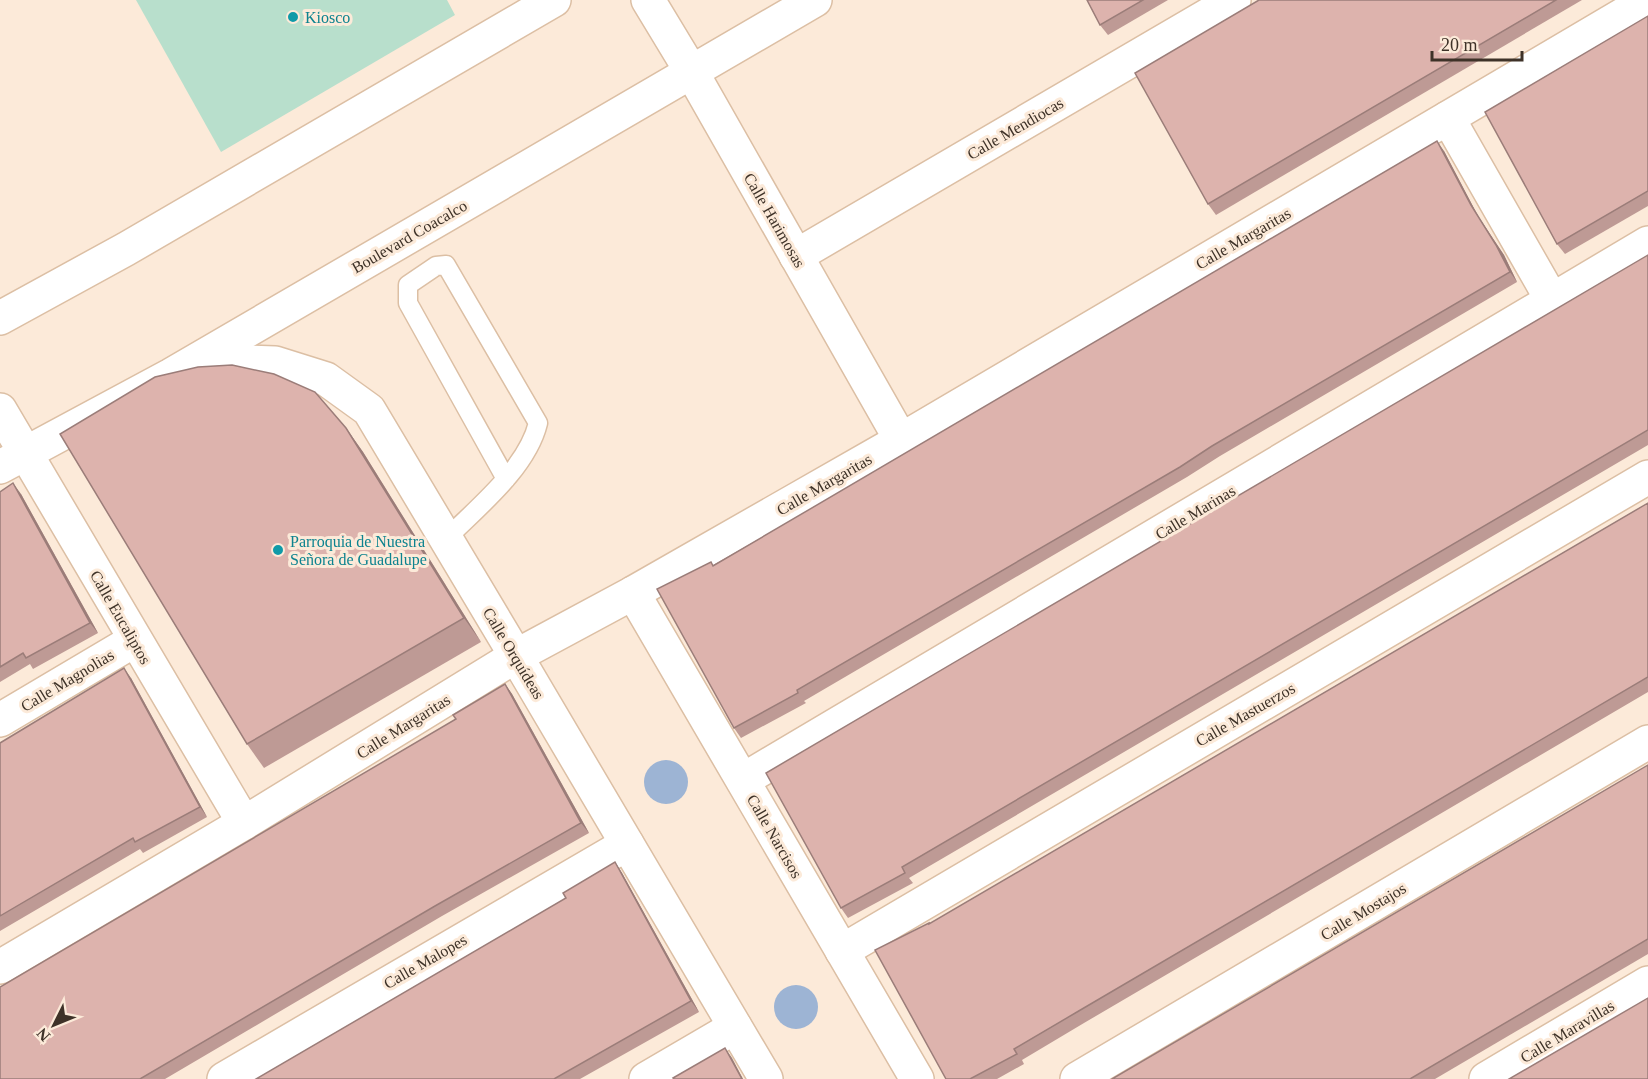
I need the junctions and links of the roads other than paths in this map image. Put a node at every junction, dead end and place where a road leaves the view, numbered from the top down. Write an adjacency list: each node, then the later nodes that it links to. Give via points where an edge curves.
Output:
1 (554, 0): 11 (street)
2 (648, 0): 6 (street, Calle Harimosas)
3 (815, 0): 6 (street, Boulevard Coacalco)
4 (1234, 0): 9 (street, Calle Mendiocas)
5 (1648, 0): 7 (street, Calle Margaritas)
6 (691, 72): 9 (street, Calle Harimosas); 12 (street, Boulevard Coacalco)
7 (1448, 118): 10 (street); 14 (street, Calle Margaritas)
8 (1648, 243): 10 (street, Calle Marinas)
9 (796, 256): 14 (street, Calle Harimosas)
10 (1552, 300): 24 (street, Calle Marinas)
11 (0, 318)
12 (171, 375): 15 (street, Boulevard Coacalco); 18 (street, Calle Orquídeas, via 222,361 264,362 326,379 369,410)
13 (0, 410): 15 (street, Calle Eucaliptos)
14 (901, 440): 19 (street, Calle Margaritas)
15 (13, 460): 20 (street, Calle Eucaliptos)
16 (1648, 477): 27 (street, Calle Mastuerzos)
17 (506, 479): 17 (lane, via 534,439 538,423 447,266 436,266 408,285 408,303); 18 (lane)
18 (446, 539): 21 (street, Calle Orquídeas)
19 (633, 593): 21 (street, Calle Margaritas); 24 (street, Calle Narcisos)
20 (135, 640): 22 (street, Calle Magnolias); 25 (street, Calle Eucaliptos)
21 (516, 656): 25 (street, Calle Margaritas); 26 (street, Calle Orquídeas)
22 (0, 720)
23 (1648, 742): 35 (street, Calle Mostajos)
24 (743, 780): 27 (street, Calle Narcisos)
25 (244, 823): 28 (street, Calle Margaritas)
26 (627, 844): 30 (street, Calle Orquídeas); 31 (street, Calle Malopes)
27 (842, 951): 34 (street, Calle Narcisos)
28 (0, 967)
29 (1648, 983): 36 (street, Calle Maravillas)
30 (735, 1027): 32 (street); 33 (street, Calle Orquídeas)
31 (224, 1079)
32 (646, 1079)
33 (766, 1079)
34 (917, 1079)
35 (1077, 1079)
36 (1486, 1079)

